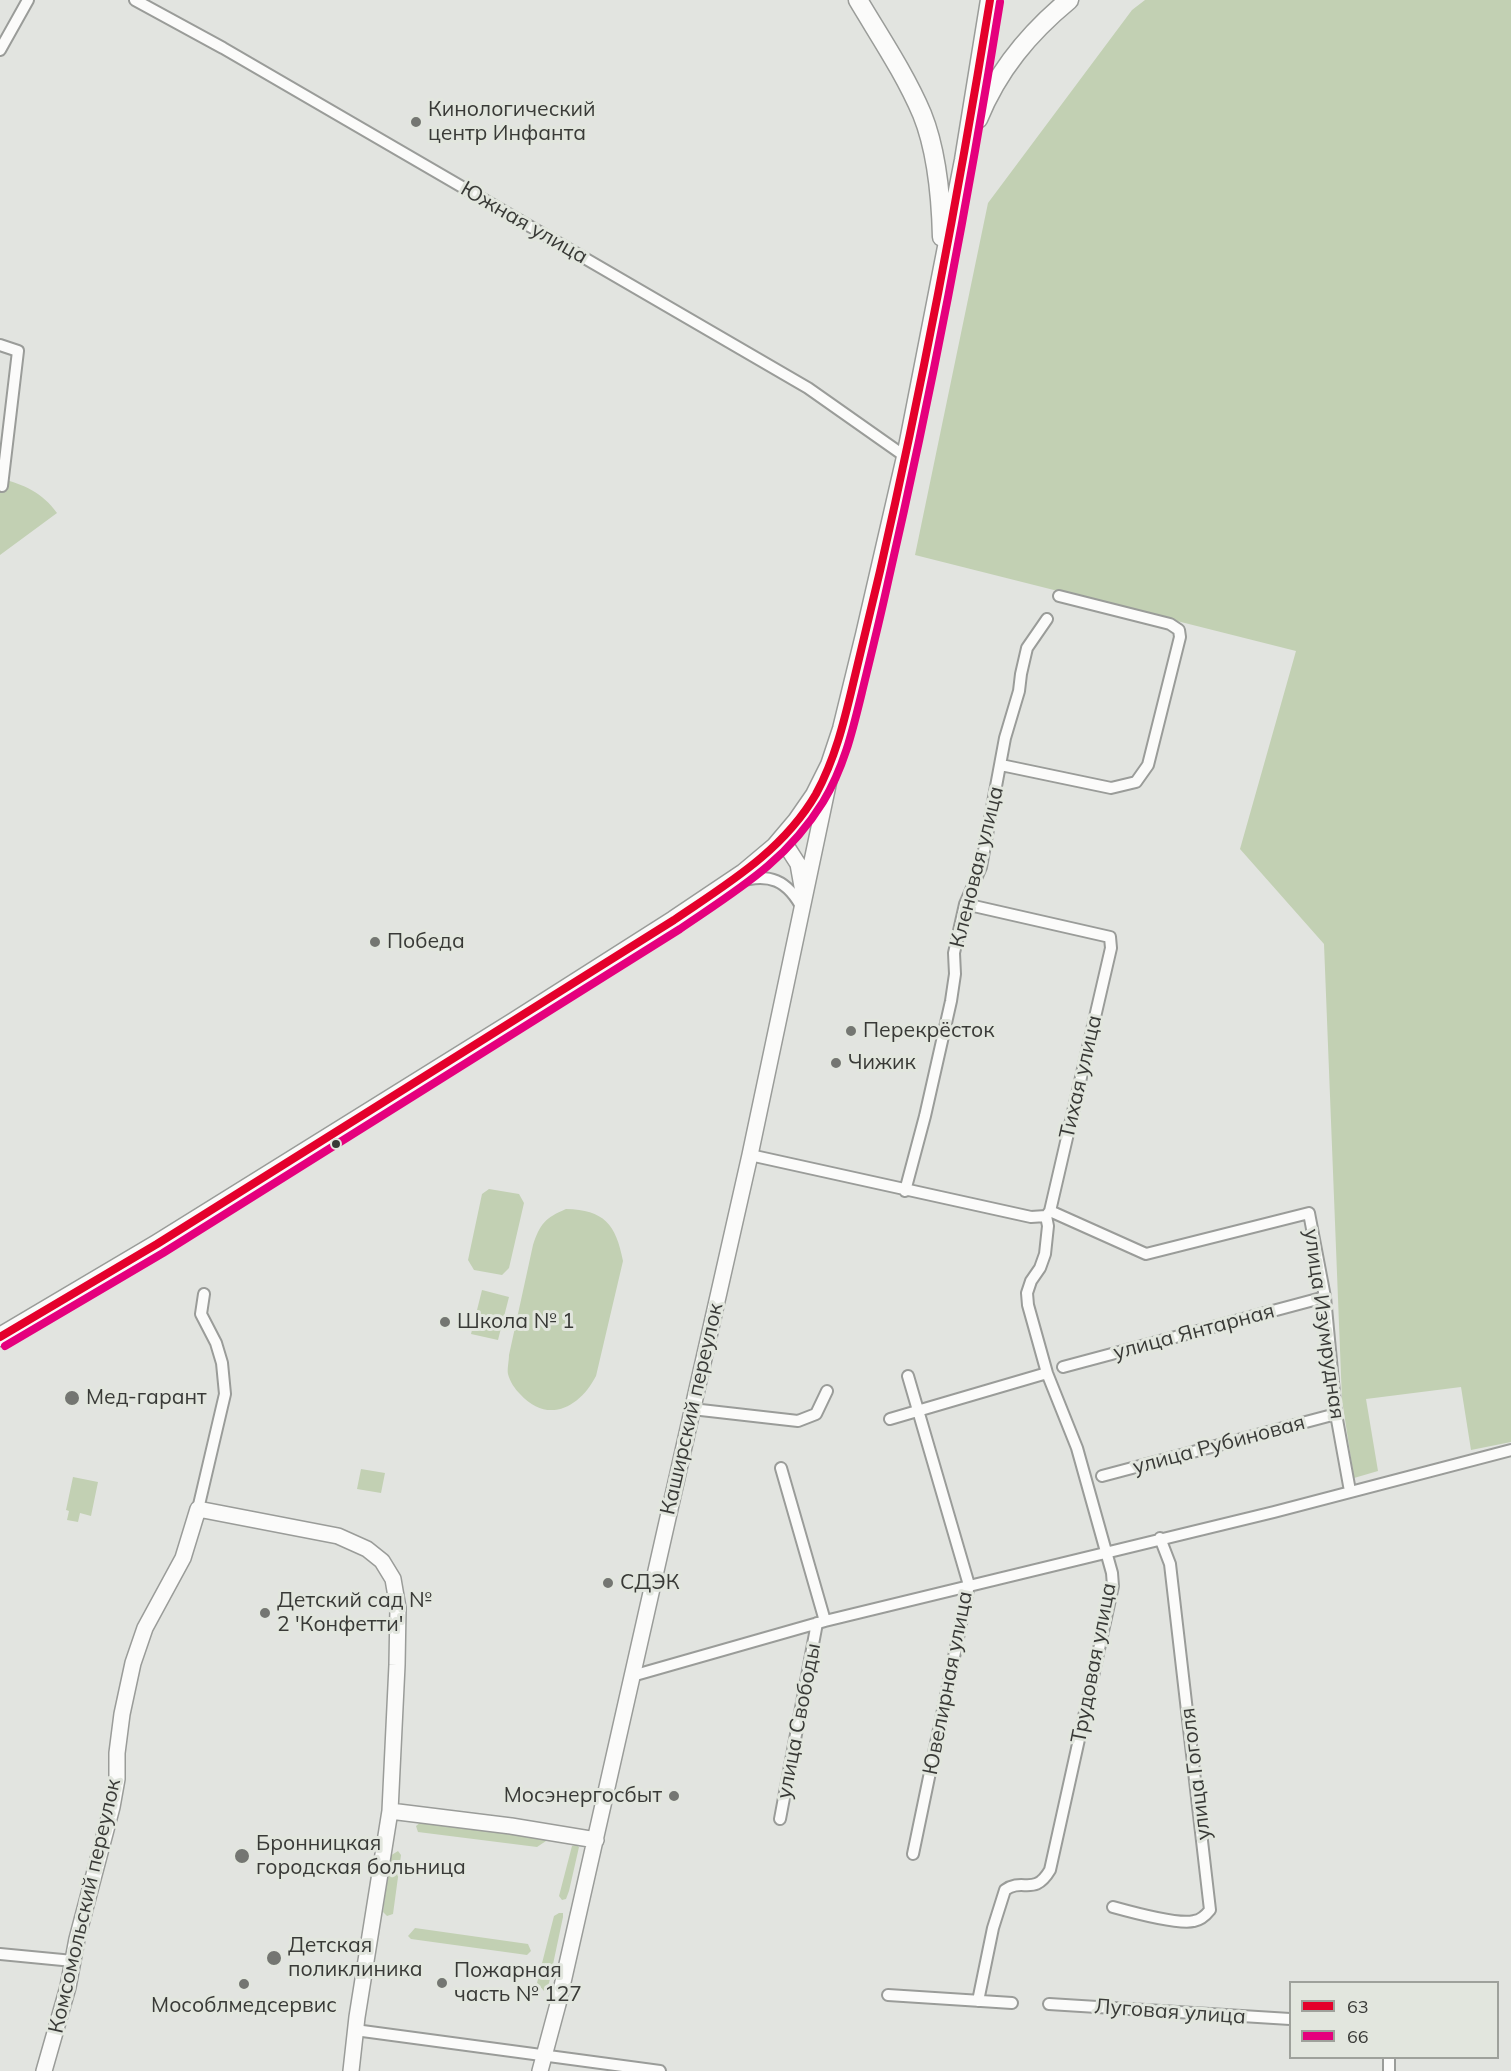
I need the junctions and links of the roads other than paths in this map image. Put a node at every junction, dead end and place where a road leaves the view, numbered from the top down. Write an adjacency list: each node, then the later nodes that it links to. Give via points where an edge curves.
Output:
1 (28, 0): 7 (street)
2 (135, 0): 12 (street, Южная улица, via 233,53 808,388)
3 (858, 0): 9 (highway, via 913,94 930,136)
4 (978, 0): 9 (highway)
5 (990, 0): 8 (highway)
6 (1069, 0): 8 (highway, via 1037,28 1009,61 985,102)
7 (0, 50)
8 (964, 160): 10 (highway)
9 (942, 247): 10 (highway)
10 (932, 317): 12 (highway)
11 (0, 345): 13 (street, via 18,351)
12 (906, 457): 16 (highway)
13 (2, 486)
14 (1059, 596): 17 (street, via 1170,624 1179,630 1149,765 1136,782 1111,788)
15 (1047, 619): 17 (street, Кленовая улица, via 1027,648)
16 (837, 746): 18 (highway, via 815,795); 21 (street, Каширский переулок)
17 (1001, 765): 20 (street, Кленовая улица, via 981,867)
18 (782, 839): 19 (highway); 21 (street, via 798,864)
19 (728, 885): 21 (street, via 772,879 792,892); 28 (highway, via 514,1022)
20 (965, 904): 23 (street, Кленовая улица, via 954,953 951,1001); 24 (street, Тихая улица, via 1110,937 1112,948)
21 (803, 910): 22 (street, Каширский переулок)
22 (750, 1155): 23 (street); 33 (street, Каширский переулок)
23 (905, 1191): 24 (street, via 1031,1217)
24 (1048, 1214): 26 (street, улица Изумрудная, via 1146,1254 1309,1213); 27 (street, Тихая улица, via 1045,1254 1030,1281)
25 (204, 1294): 41 (street, Комсомольский переулок, via 201,1314 222,1363 225,1394)
26 (1325, 1297): 29 (street, улица Янтарная); 35 (street, улица Изумрудная)
27 (1028, 1305): 30 (street, Трудовая улица)
28 (0, 1337)
29 (1063, 1367)
30 (1047, 1373): 34 (street); 43 (street, Трудовая улица, via 1077,1449)
31 (908, 1376): 34 (street, Ювелирная улица)
32 (827, 1391): 33 (street, via 816,1414 798,1421)
33 (692, 1409): 46 (street, Каширский переулок)
34 (919, 1411): 36 (street); 44 (street, Ювелирная улица)
35 (1336, 1414): 39 (street, улица Рубиновая); 40 (street, улица Изумрудная)
36 (890, 1419)
37 (1511, 1450): 40 (street)
38 (781, 1468): 45 (street, улица Свободы)
39 (1102, 1476)
40 (1350, 1491): 42 (street)
41 (198, 1509): 47 (street, via 338,1536 367,1549 388,1570 396,1588 398,1608); 53 (street, Комсомольский переулок, via 183,1558 146,1628 133,1663 122,1714 115,1792)
42 (1160, 1538): 43 (street); 51 (street, улица Гоголя, via 1170,1564 1210,1910 1194,1921 1151,1917)
43 (1107, 1551): 44 (street); 55 (street, Трудовая улица, via 1113,1586 1050,1870 1037,1885 1005,1890)
44 (969, 1585): 45 (street); 50 (street, Ювелирная улица)
45 (821, 1622): 46 (street); 48 (street, улица Свободы)
46 (632, 1676): 49 (street, Каширский переулок)
47 (390, 1811): 49 (street); 59 (street)
48 (780, 1819)
49 (596, 1840): 60 (street, Каширский переулок)
50 (913, 1854)
51 (1113, 1907)
52 (0, 1954): 53 (street)
53 (73, 1961): 61 (street, Комсомольский переулок)
54 (888, 1995): 55 (street)
55 (978, 2001): 56 (street)
56 (1012, 2003)
57 (1048, 2004): 58 (street, Луговая улица)
58 (1289, 2019)
59 (355, 2030): 60 (street); 62 (street)
60 (544, 2056): 63 (street, Каширский переулок); 64 (street)
61 (44, 2071)
62 (351, 2071)
63 (540, 2071)
64 (660, 2071)

